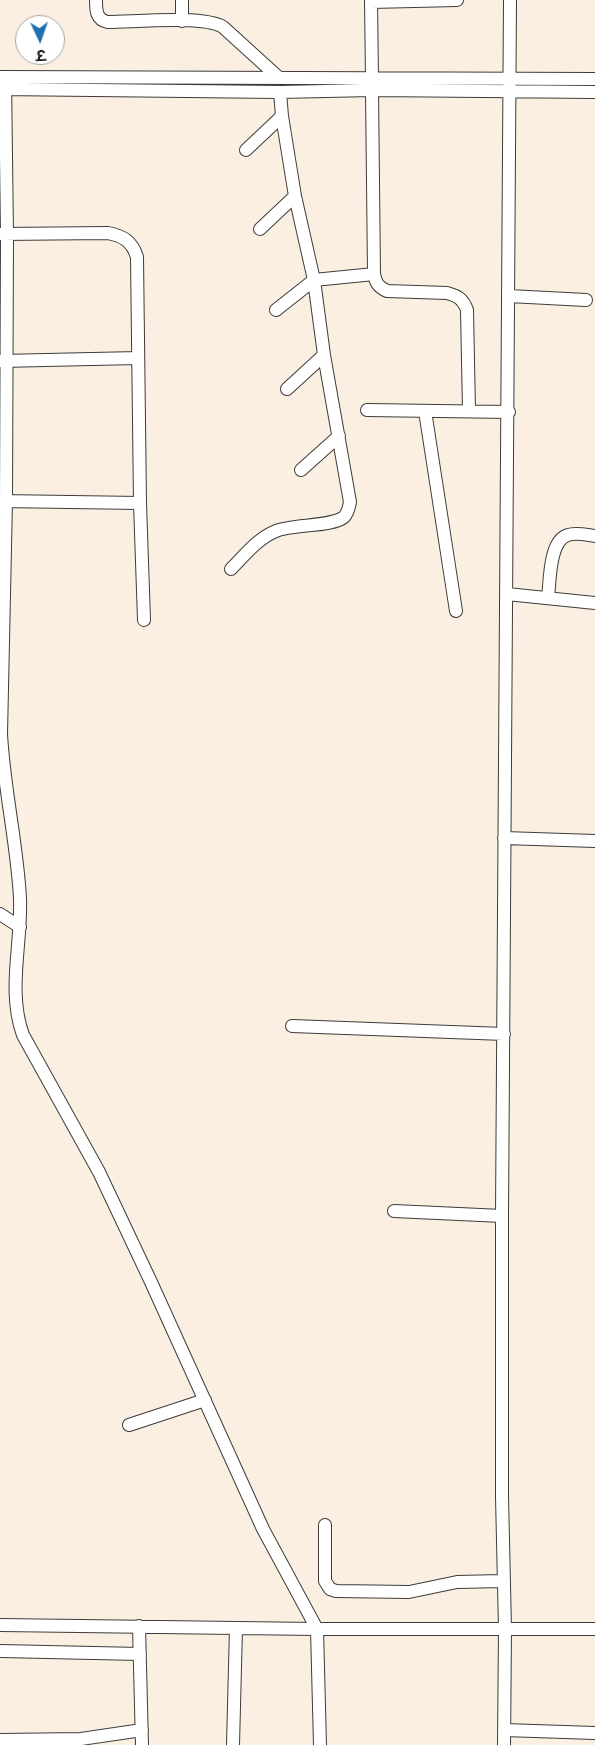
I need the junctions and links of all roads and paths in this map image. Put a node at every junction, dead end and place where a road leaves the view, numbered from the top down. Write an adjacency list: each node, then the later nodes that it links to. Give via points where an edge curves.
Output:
1 (96, 0): 6 (street, via 97,14 103,21)
2 (182, 0): 6 (street)
3 (457, 0): 5 (street)
4 (510, 0): 8 (street)
5 (371, 1): 11 (street)
6 (182, 21): 7 (street, via 217,23)
7 (278, 77): 10 (street); 11 (street)
8 (510, 78): 9 (street); 11 (street); 12 (street)
9 (595, 79)
10 (2, 83): 13 (street); 19 (street)
11 (372, 84): 12 (street); 13 (street); 20 (street)
12 (510, 91): 14 (street); 22 (street)
13 (280, 92): 15 (street)
14 (595, 92)
15 (282, 116): 16 (street); 17 (street)
16 (246, 150)
17 (295, 196): 18 (street); 21 (street)
18 (260, 228)
19 (4, 234): 26 (street, via 108,233 125,238 138,257); 27 (street)
20 (374, 274): 21 (street); 31 (street, via 376,283 387,291 447,293 463,301 467,310)
21 (314, 280): 24 (street); 25 (street)
22 (509, 296): 23 (street); 32 (street)
23 (586, 300)
24 (276, 310)
25 (324, 355): 28 (street); 33 (street)
26 (138, 358): 27 (street); 36 (street)
27 (3, 361): 35 (street)
28 (288, 389)
29 (367, 410): 30 (street)
30 (425, 411): 31 (street); 42 (street)
31 (469, 412): 32 (street)
32 (509, 412): 39 (street)
33 (339, 436): 34 (street); 38 (street, via 350,502 344,516 336,521 276,531 260,541)
34 (301, 470)
35 (3, 502): 36 (street); 44 (street)
36 (140, 503): 43 (street)
37 (595, 536): 40 (street, via 570,534 557,542)
38 (231, 569)
39 (507, 594): 40 (street); 45 (street)
40 (548, 598): 41 (street)
41 (595, 603)
42 (456, 611)
43 (144, 620)
44 (1, 641): 48 (street, via 2,753 18,873)
45 (504, 838): 46 (street); 50 (street)
46 (595, 840)
47 (0, 914): 48 (street)
48 (20, 926): 53 (street, via 15,993 23,1034 99,1172)
49 (292, 1026): 50 (street)
50 (504, 1034): 52 (street)
51 (394, 1211): 52 (street)
52 (502, 1216): 56 (street)
53 (205, 1400): 54 (street); 60 (street, via 263,1529)
54 (129, 1425)
55 (325, 1525): 56 (street, via 325,1581 330,1589 336,1591 409,1592 457,1582)
56 (503, 1581): 61 (street)
57 (0, 1625): 58 (street)
58 (139, 1626): 59 (street); 64 (street)
59 (236, 1628): 60 (street); 70 (street)
60 (317, 1629): 61 (street); 71 (street)
61 (505, 1629): 62 (street); 66 (street)
62 (595, 1629)
63 (0, 1651): 64 (street)
64 (140, 1654): 65 (street)
65 (142, 1730): 68 (street, via 81,1740); 69 (street)
66 (504, 1730): 67 (street); 72 (street)
67 (595, 1734)
68 (0, 1740)
69 (142, 1745)
70 (232, 1745)
71 (320, 1745)
72 (504, 1745)

